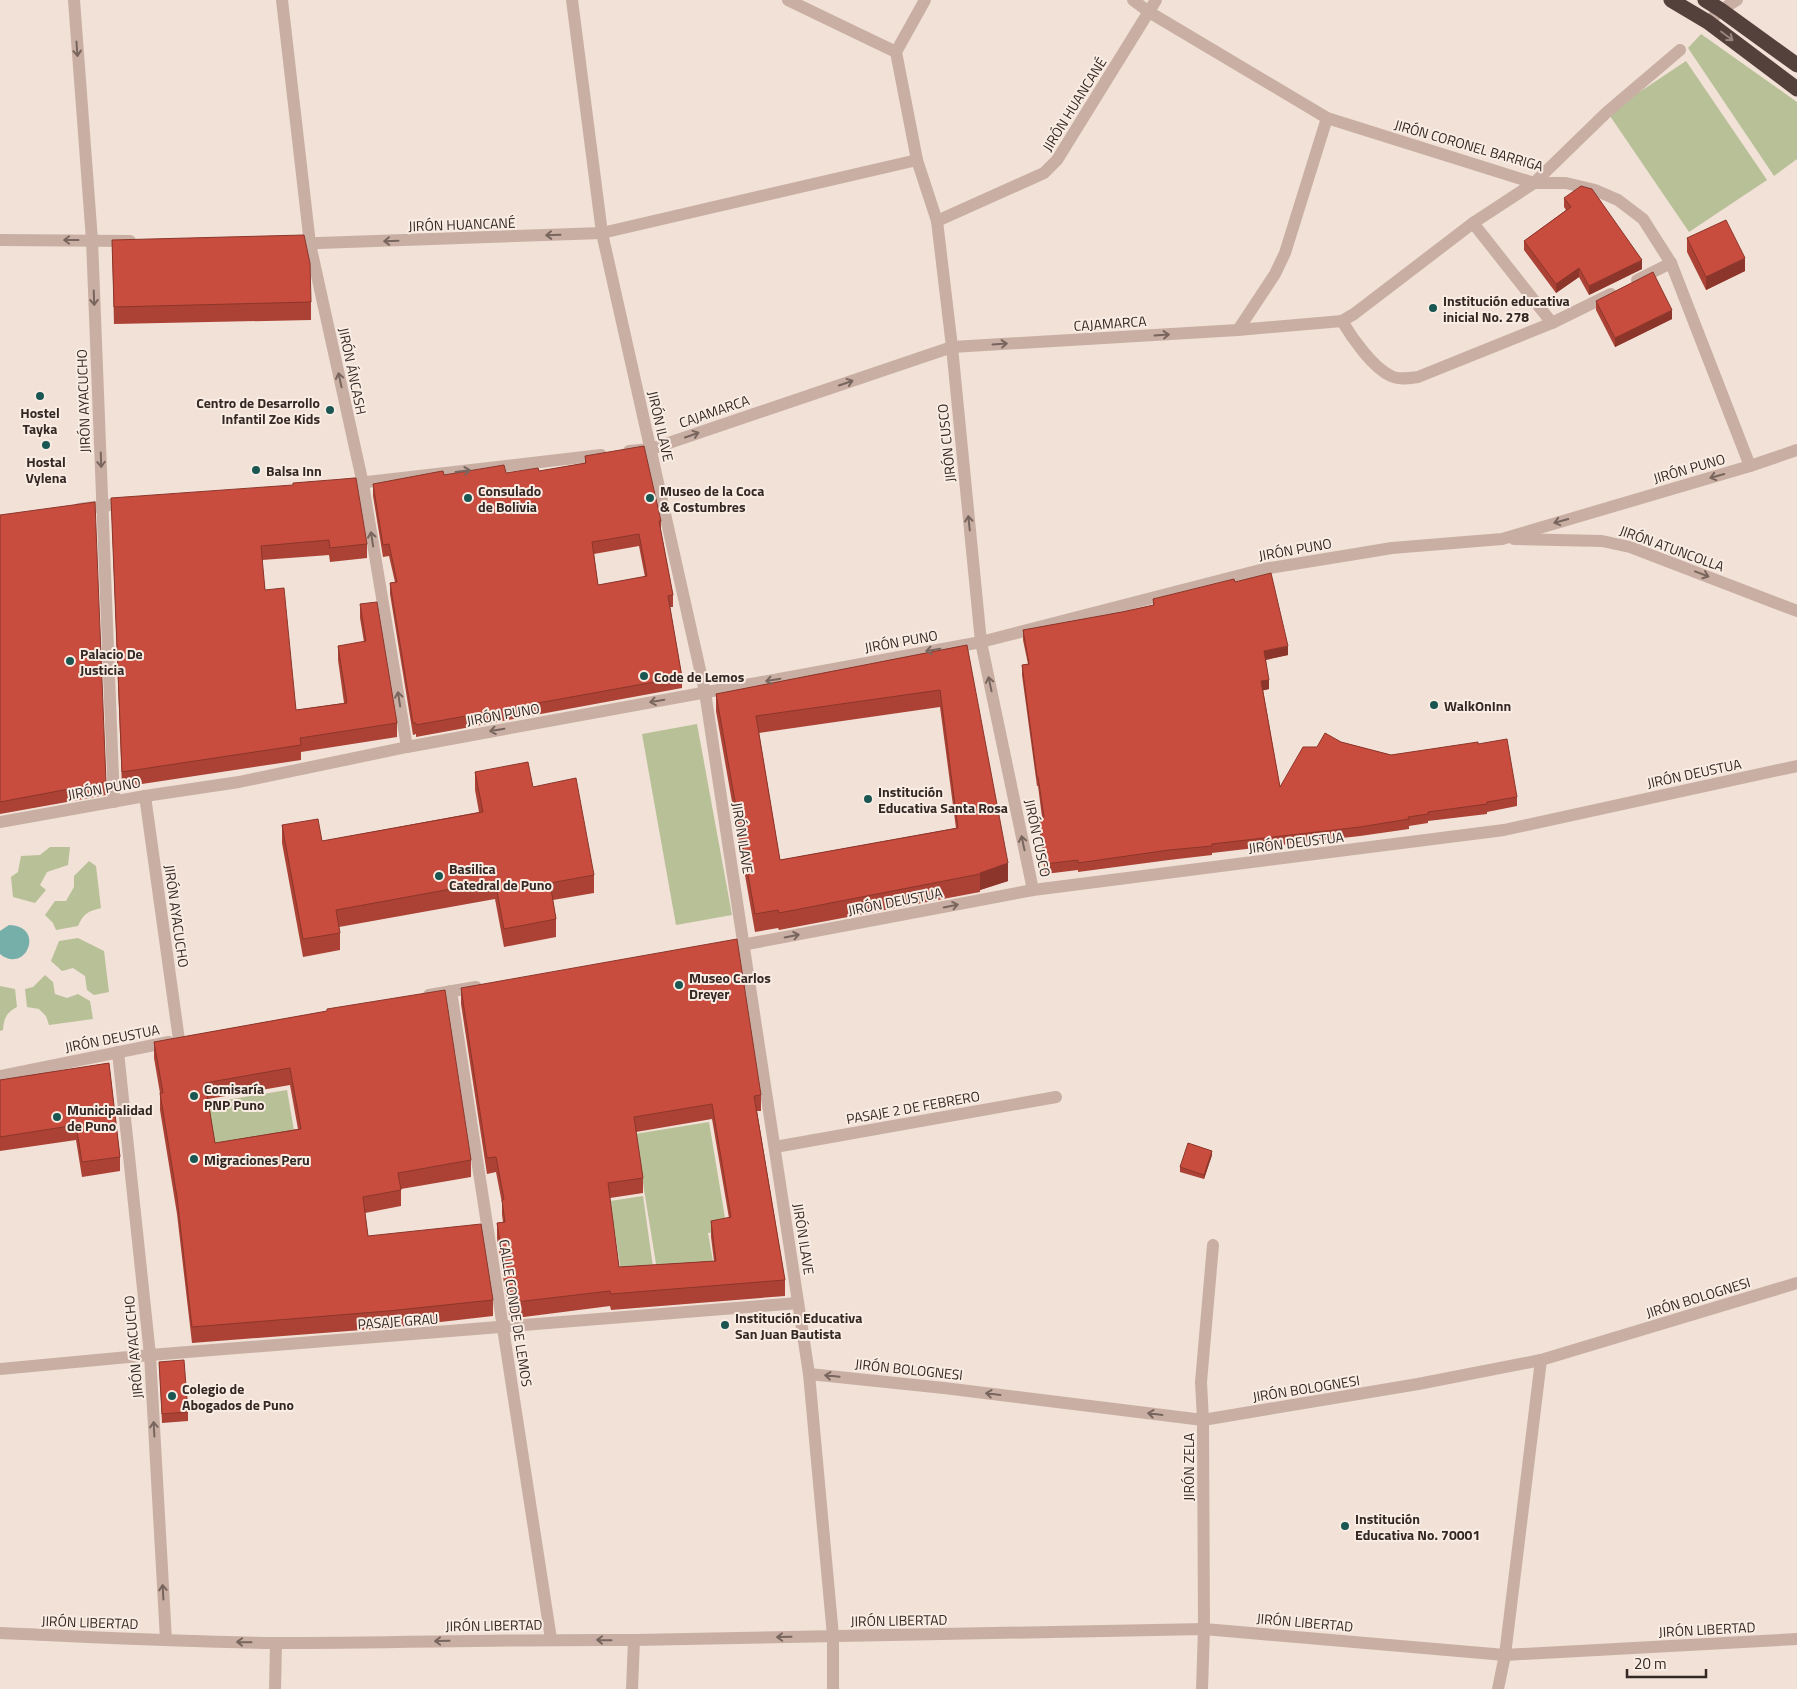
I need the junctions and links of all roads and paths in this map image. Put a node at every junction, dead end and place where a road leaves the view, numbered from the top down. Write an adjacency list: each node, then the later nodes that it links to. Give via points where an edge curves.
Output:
1 (74, 0): 25 (street, JIRÓN AYACUCHO, one-way to 25)
2 (282, 0): 28 (street, JIRÓN ÁNCASH)
3 (572, 0): 23 (street, JIRÓN ILAVE)
4 (788, 0): 15 (street)
5 (925, 0): 15 (street)
6 (1133, 0): 12 (street, JIRÓN CORONEL BARRIGA)
7 (1156, 0): 12 (street, JIRÓN HUANCANÉ)
8 (1671, 0): 13 (highway)
9 (1705, 0): 11 (highway)
10 (1737, 0): 11 (street)
11 (1721, 10): 13 (street); 16 (highway)
12 (1149, 12): 18 (street, JIRÓN CORONEL BARRIGA); 21 (street, JIRÓN HUANCANÉ, via 1057,160 1044,173)
13 (1708, 22): 17 (highway, one-way to 17)
14 (1680, 50): 20 (street, via 1607,112)
15 (896, 52): 19 (street, JIRÓN CUSCO)
16 (1797, 65)
17 (1797, 89)
18 (1327, 118): 20 (street, JIRÓN CORONEL BARRIGA); 32 (street, via 1285,254)
19 (917, 160): 21 (street, JIRÓN CUSCO); 23 (street, JIRÓN HUANCANÉ)
20 (1534, 183): 22 (street); 29 (street, JIRÓN CORONEL BARRIGA, via 1566,183 1618,200 1643,219)
21 (937, 221): 33 (street, JIRÓN CUSCO)
22 (1473, 223): 30 (street); 31 (street)
23 (602, 233): 28 (street, JIRÓN HUANCANÉ, one-way to 28); 34 (street, JIRÓN ILAVE)
24 (0, 240): 25 (street, one-way to 24)
25 (92, 240): 26 (street); 40 (street, JIRÓN AYACUCHO, one-way to 40)
26 (142, 241)
27 (280, 244): 28 (street, JIRÓN HUANCANÉ)
28 (310, 244): 37 (street, JIRÓN ÁNCASH, one-way to 28)
29 (1671, 263): 31 (street); 36 (street, JIRÓN CORONEL BARRIGA)
30 (1342, 320): 31 (street, via 1379,369 1392,377 1404,379 1418,377); 32 (street, CAJAMARCA)
31 (1552, 323)
32 (1238, 330): 33 (street, CAJAMARCA, one-way to 32)
33 (952, 348): 34 (street, CAJAMARCA, one-way to 33); 44 (street, JIRÓN CUSCO, one-way to 33)
34 (651, 449): 37 (street, CAJAMARCA, one-way to 34); 45 (street, JIRÓN ILAVE)
35 (1797, 450): 36 (street, JIRÓN PUNO)
36 (1750, 466): 42 (street, JIRÓN PUNO, one-way to 42)
37 (363, 484): 38 (street, CAJAMARCA); 46 (street, JIRÓN ÁNCASH, one-way to 37)
38 (324, 487)
39 (141, 502): 40 (street)
40 (102, 505): 41 (street); 49 (street, JIRÓN AYACUCHO)
41 (65, 511)
42 (1502, 539): 43 (street, JIRÓN ATUNCOLLA, one-way to 43, via 1616,543); 44 (street, JIRÓN PUNO, via 1392,548 1264,569)
43 (1797, 611)
44 (981, 642): 45 (street, JIRÓN PUNO, one-way to 45); 51 (street, JIRÓN CUSCO, one-way to 44)
45 (705, 692): 46 (street, JIRÓN PUNO, one-way to 46); 52 (street, JIRÓN ILAVE)
46 (407, 747): 48 (street, JIRÓN PUNO, via 239,782)
47 (1797, 766): 51 (street, JIRÓN DEUSTUA, via 1504,830)
48 (145, 796): 49 (street, JIRÓN PUNO); 57 (street, JIRÓN AYACUCHO)
49 (114, 802): 50 (street, JIRÓN PUNO)
50 (0, 822)
51 (1033, 890): 52 (street, JIRÓN DEUSTUA, one-way to 51)
52 (744, 945): 53 (street, JIRÓN DEUSTUA); 61 (street, JIRÓN ILAVE)
53 (705, 952)
54 (490, 985): 55 (street)
55 (451, 991): 56 (street); 65 (street, CALLE CONDE DE LEMOS)
56 (413, 998)
57 (183, 1039): 58 (street, JIRÓN DEUSTUA)
58 (118, 1052): 59 (street, JIRÓN DEUSTUA); 66 (street, JIRÓN AYACUCHO)
59 (0, 1076)
60 (1056, 1097): 61 (street, PASAJE 2 DE FEBRERO)
61 (775, 1147): 64 (street, JIRÓN ILAVE)
62 (1213, 1246): 70 (street, JIRÓN ZELA, via 1201,1382)
63 (1797, 1283): 67 (street, JIRÓN BOLOGNESI)
64 (798, 1303): 65 (street, PASAJE GRAU); 69 (street, JIRÓN ILAVE)
65 (503, 1328): 66 (street, PASAJE GRAU); 74 (street, CALLE CONDE DE LEMOS)
66 (150, 1355): 68 (street, PASAJE GRAU); 76 (street, JIRÓN AYACUCHO, one-way to 66)
67 (1541, 1360): 70 (street, JIRÓN BOLOGNESI); 79 (street)
68 (0, 1369)
69 (809, 1374): 70 (street, JIRÓN BOLOGNESI, one-way to 69); 73 (street, JIRÓN ILAVE)
70 (1203, 1420): 71 (street, JIRÓN ZELA)
71 (1204, 1629): 73 (street, JIRÓN LIBERTAD); 79 (street, JIRÓN LIBERTAD); 83 (street, JIRÓN ZELA)
72 (0, 1634): 76 (street, JIRÓN LIBERTAD)
73 (833, 1636): 77 (street, JIRÓN LIBERTAD, one-way to 77); 82 (street, JIRÓN ILAVE)
74 (551, 1639): 77 (street, JIRÓN LIBERTAD, one-way to 74); 78 (street, JIRÓN LIBERTAD, one-way to 78)
75 (1797, 1639): 79 (street, JIRÓN LIBERTAD)
76 (166, 1640): 78 (street, JIRÓN LIBERTAD, one-way to 76)
77 (634, 1640): 81 (street)
78 (276, 1643): 80 (street)
79 (1505, 1655): 84 (street)
80 (275, 1689)
81 (632, 1689)
82 (833, 1689)
83 (1202, 1689)
84 (1498, 1689)

